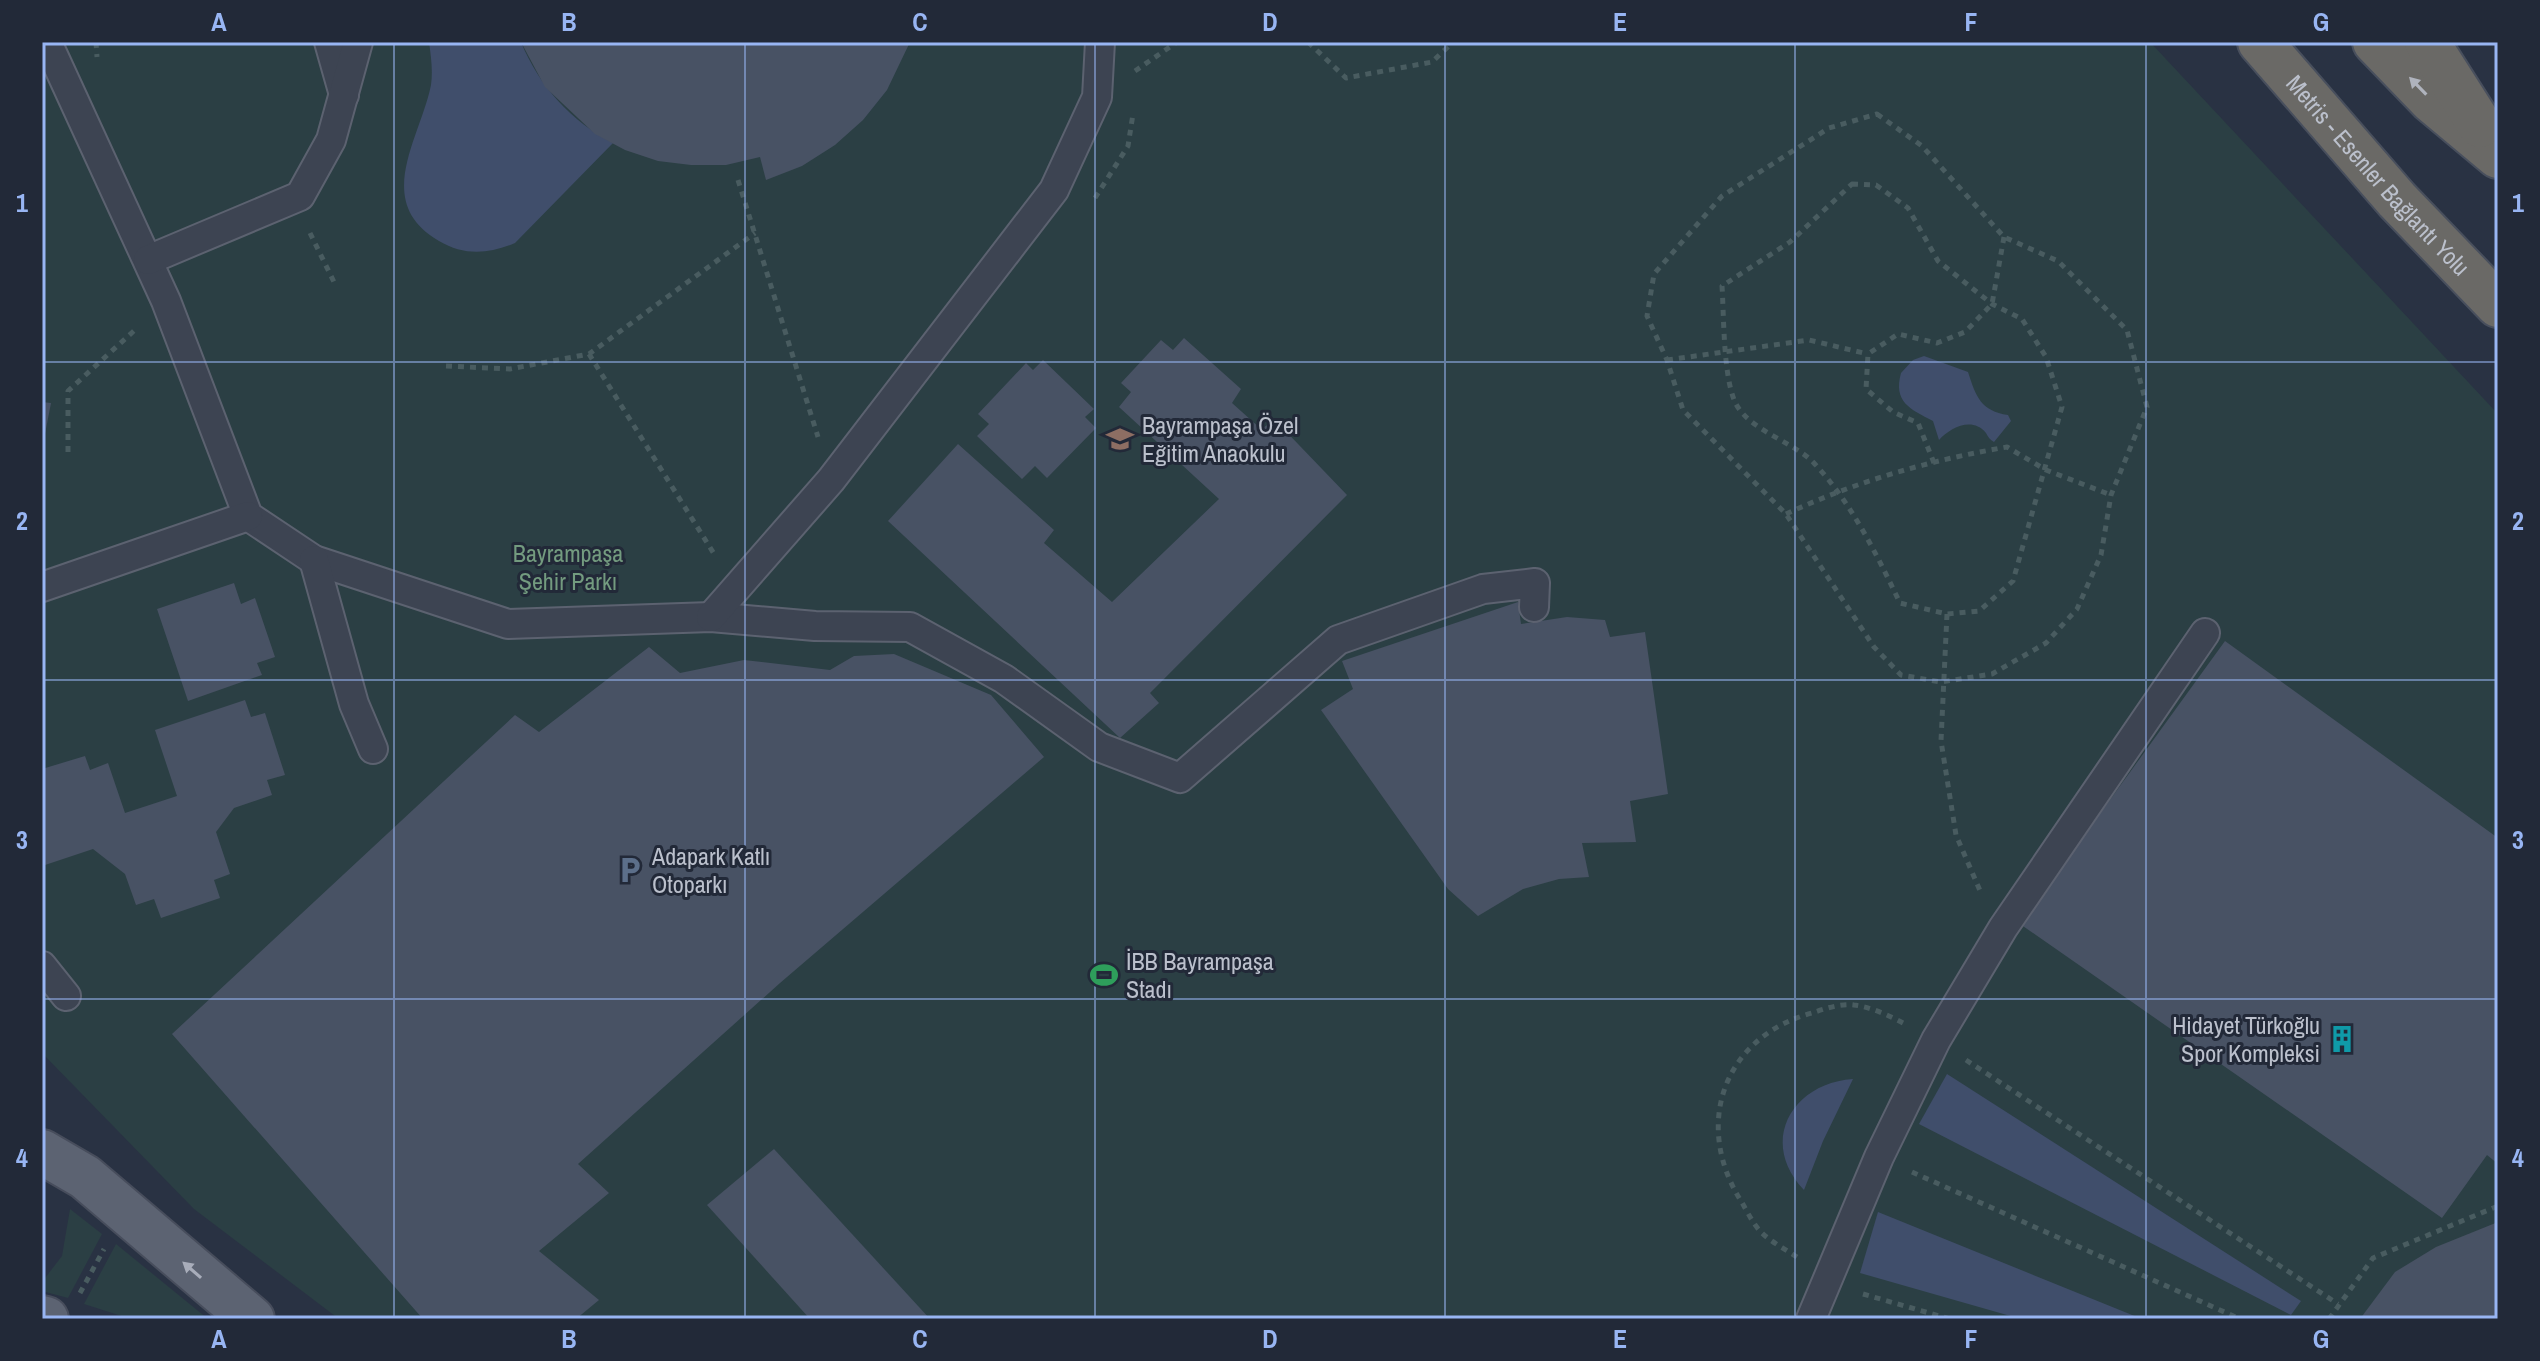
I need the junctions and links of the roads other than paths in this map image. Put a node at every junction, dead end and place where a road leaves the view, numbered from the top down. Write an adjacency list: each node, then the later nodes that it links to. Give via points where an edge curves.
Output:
1 (47, 42): 10 (lane)
2 (329, 42): 8 (lane)
3 (358, 42): 8 (lane)
4 (1100, 42): 16 (lane, via 1097,97 1054,190 831,480)
5 (2260, 42): 11 (highway, Metris - Esenler Bağlantı Yolu, via 2397,200)
6 (2375, 42): 9 (highway, one-way to 6, via 2431,100)
7 (2427, 42): 9 (highway)
8 (344, 96): 10 (lane, via 331,140 300,196)
9 (2498, 155)
10 (148, 260): 12 (lane)
11 (2498, 305)
12 (248, 516): 13 (lane); 14 (lane)
13 (314, 560): 16 (lane, via 508,624); 18 (lane, via 354,704)
14 (42, 587)
15 (1534, 607): 16 (lane, via 1535,583 1483,589 1338,640 1180,778 1099,747 1004,679 910,627)
16 (711, 617)
17 (2205, 633): 23 (lane, via 2003,928 1936,1040 1879,1157)
18 (373, 749)
19 (42, 966): 20 (lane)
20 (66, 996)
21 (42, 1152): 22 (main road, one-way to 21, via 85,1177)
22 (252, 1319)
23 (1811, 1319)

